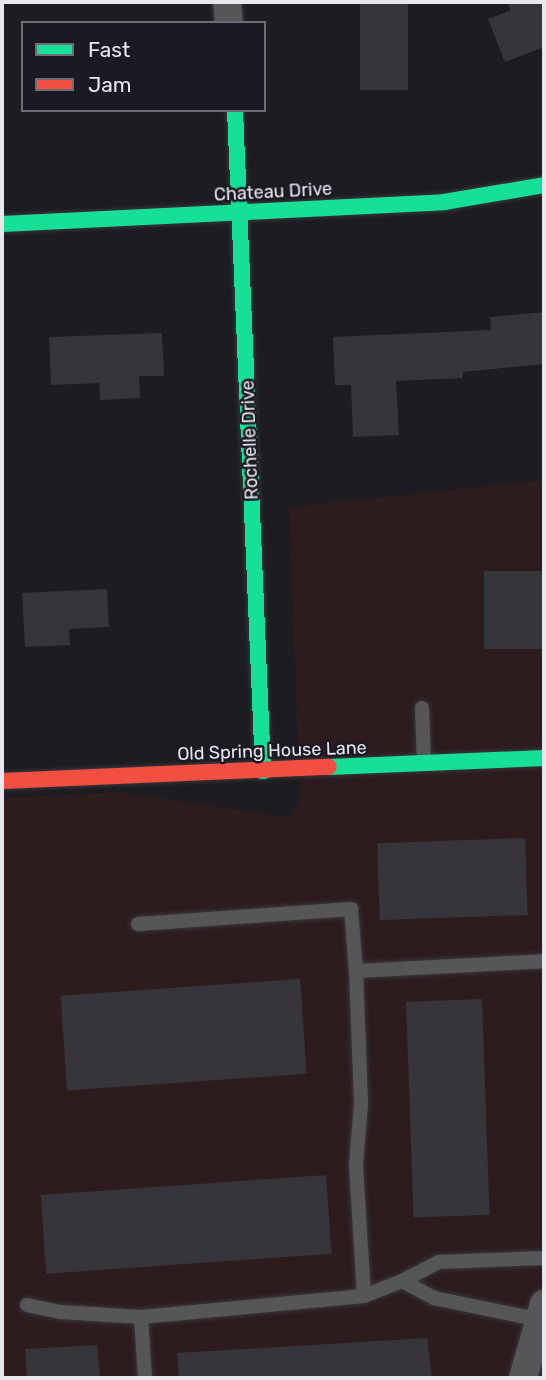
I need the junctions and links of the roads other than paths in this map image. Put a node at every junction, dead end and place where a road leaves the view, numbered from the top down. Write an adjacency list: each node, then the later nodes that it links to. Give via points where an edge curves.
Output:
1 (227, 2): 2 (street)
2 (229, 21)
3 (234, 112): 5 (street, Rochelle Drive)
4 (544, 185): 5 (street, Chateau Drive, via 444,202)
5 (242, 213): 6 (street, Chateau Drive); 10 (street, Rochelle Drive)
6 (2, 224)
7 (422, 708): 9 (lane)
8 (544, 758): 9 (street, Old Spring House Lane)
9 (424, 763): 10 (street, Old Spring House Lane)
10 (264, 771): 11 (street, Old Spring House Lane)
11 (2, 782)
12 (138, 924): 14 (lane, via 351,909)
13 (544, 961): 14 (lane)
14 (356, 971): 17 (lane, via 361,1104 356,1165)
15 (544, 1258): 16 (lane, via 439,1262)
16 (402, 1281): 17 (lane); 19 (lane, via 434,1298)
17 (364, 1296): 20 (lane)
18 (26, 1305): 20 (lane)
19 (543, 1312): 22 (street)
20 (141, 1317): 21 (lane)
21 (145, 1378)
22 (523, 1378)

